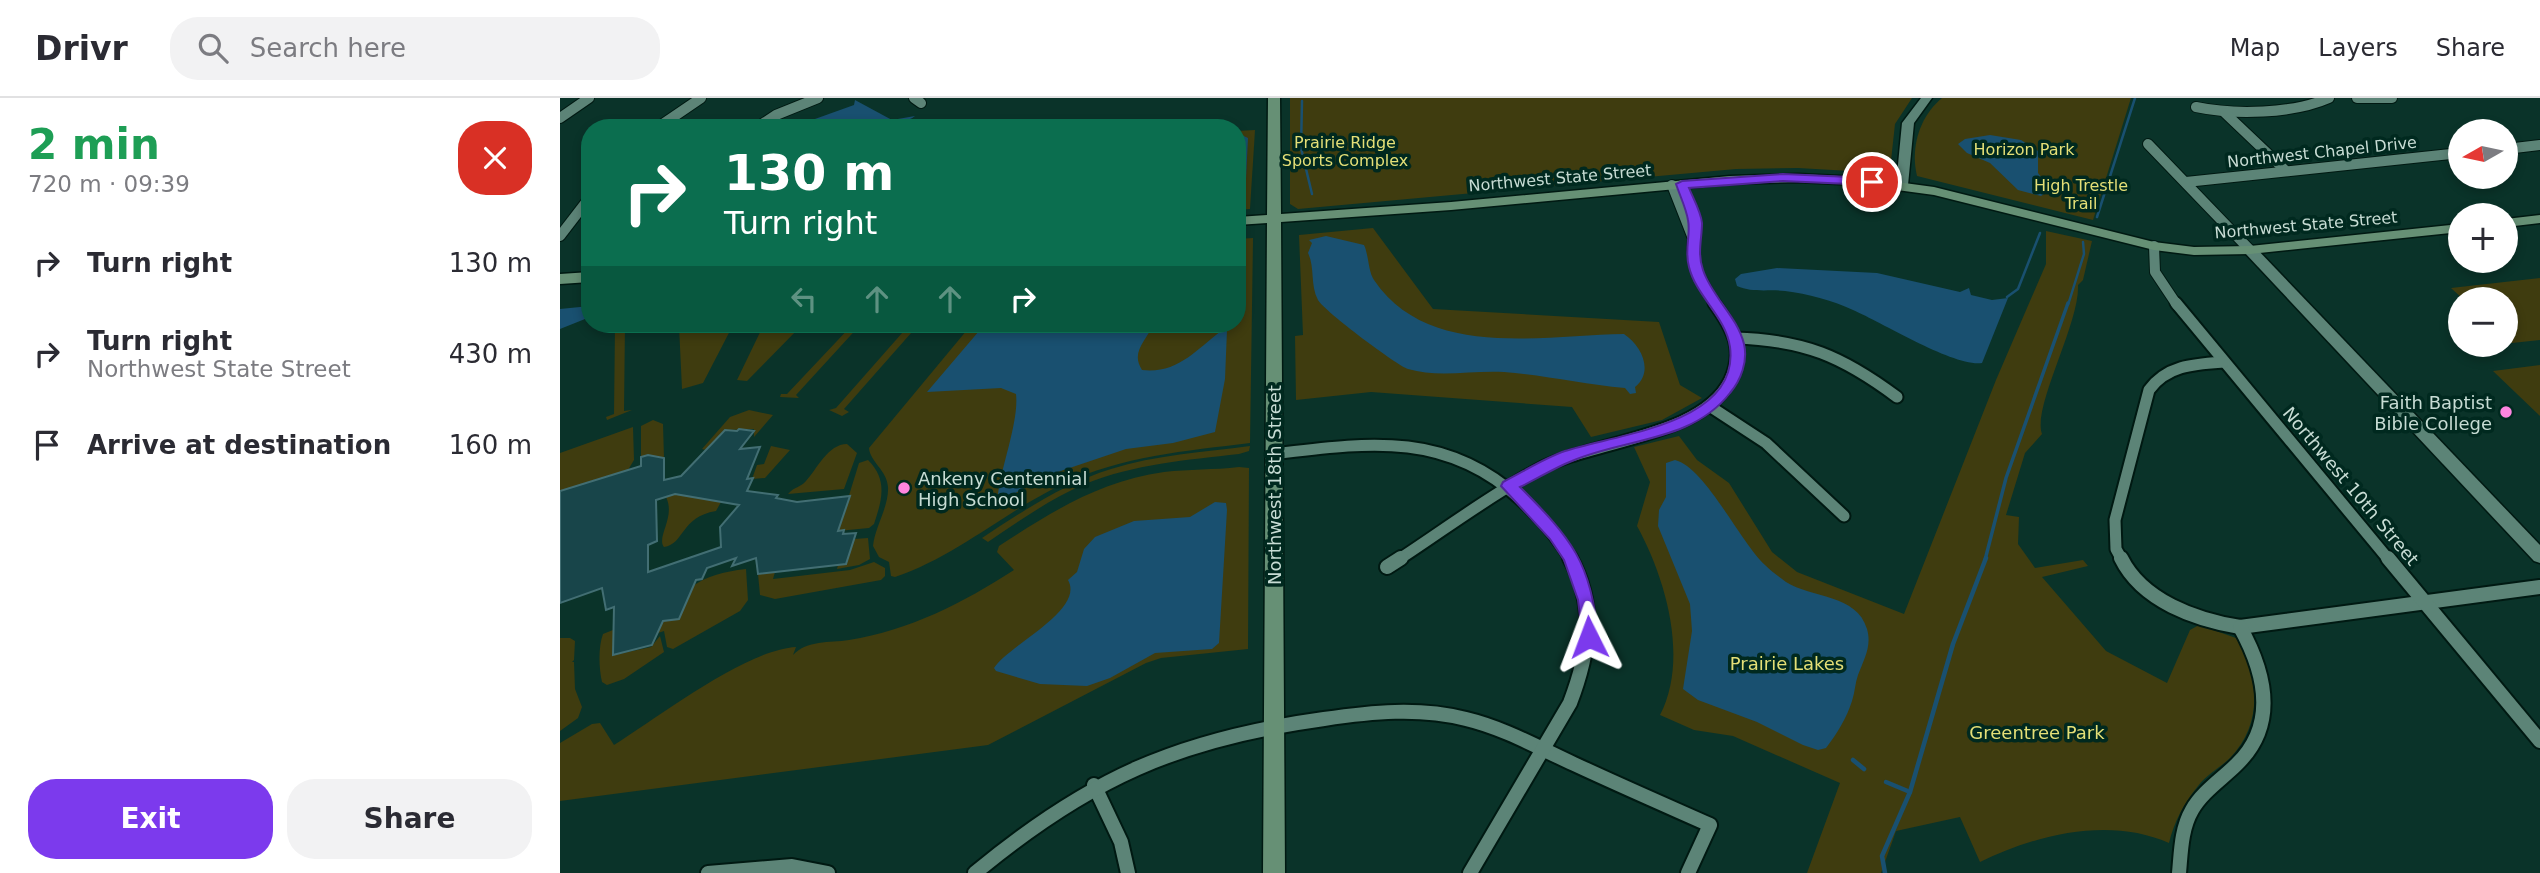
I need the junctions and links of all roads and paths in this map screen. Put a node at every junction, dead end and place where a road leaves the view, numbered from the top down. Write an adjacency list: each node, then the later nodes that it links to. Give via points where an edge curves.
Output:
1 (589, 98): 11 (street)
2 (701, 98): 12 (street)
3 (816, 98): 13 (street)
4 (1274, 98): 26 (main road, Northwest 18th Street)
5 (1927, 98): 21 (street, via 1908,123)
6 (2329, 98): 10 (street, via 2313,105)
7 (2357, 98): 8 (street)
8 (2392, 98)
9 (2196, 107): 10 (street)
10 (2225, 113): 18 (street)
11 (560, 118)
12 (670, 119)
13 (769, 119)
14 (2148, 144): 19 (street)
15 (2540, 145): 16 (street)
16 (2518, 148)
17 (2448, 154): 18 (street, Northwest Chapel Drive)
18 (2286, 171): 19 (street, Northwest Chapel Drive)
19 (2186, 182): 31 (street)
20 (1677, 185): 21 (main road, Northwest State Street, via 1798,178); 26 (main road, Northwest State Street, via 1451,206 1358,220); 36 (street, via 1702,285)
21 (1902, 186): 30 (main road, Northwest State Street, via 1978,200)
22 (581, 209): 29 (street)
23 (2539, 220): 25 (main road)
24 (1246, 221): 26 (main road, Northwest State Street)
25 (2518, 222)
26 (1274, 223): 27 (main road, Northwest State Street); 40 (main road, Northwest 18th Street)
27 (1246, 229)
28 (2448, 229): 31 (main road, Northwest State Street)
29 (560, 236)
30 (2154, 246): 31 (main road, Northwest State Street, via 2205,252); 37 (street, Northwest 10th Street, via 2155,272 2162,285)
31 (2250, 250): 43 (street)
32 (581, 277): 33 (main road)
33 (560, 279)
34 (581, 290): 35 (main road)
35 (560, 291)
36 (1735, 338): 38 (street, via 1776,339 1826,351 1857,366); 39 (street, via 1738,356 1734,373)
37 (2224, 362): 46 (street, Northwest 10th Street); 47 (street, via 2174,369 2151,384 2113,529 2124,564 2157,597 2198,618)
38 (1897, 397)
39 (1711, 407): 41 (street, via 1669,429 1568,456); 42 (street, via 1784,456)
40 (1273, 454): 41 (street, via 1365,443 1404,445 1463,460); 48 (main road, Northwest 18th Street)
41 (1508, 486): 44 (street); 50 (street, via 1565,546 1583,586 1589,619 1580,680)
42 (1844, 516)
43 (2540, 556)
44 (1387, 567)
45 (2540, 587): 46 (street)
46 (2426, 603): 47 (street); 49 (street, Northwest 10th Street)
47 (2240, 627): 59 (street, via 2265,696 2262,732 2191,812)
48 (1274, 727): 50 (street, via 1372,711 1426,712 1485,724); 51 (street, via 1183,749); 56 (main road, Northwest 18th Street)
49 (2540, 741)
50 (1543, 748): 57 (street); 58 (street, via 1710,825)
51 (1094, 785): 54 (street, via 1052,811); 55 (street, via 1121,842)
52 (708, 873): 53 (street, via 792,866)
53 (828, 873)
54 (975, 873)
55 (1128, 873)
56 (1274, 873)
57 (1470, 873)
58 (1688, 873)
59 (2179, 873)

